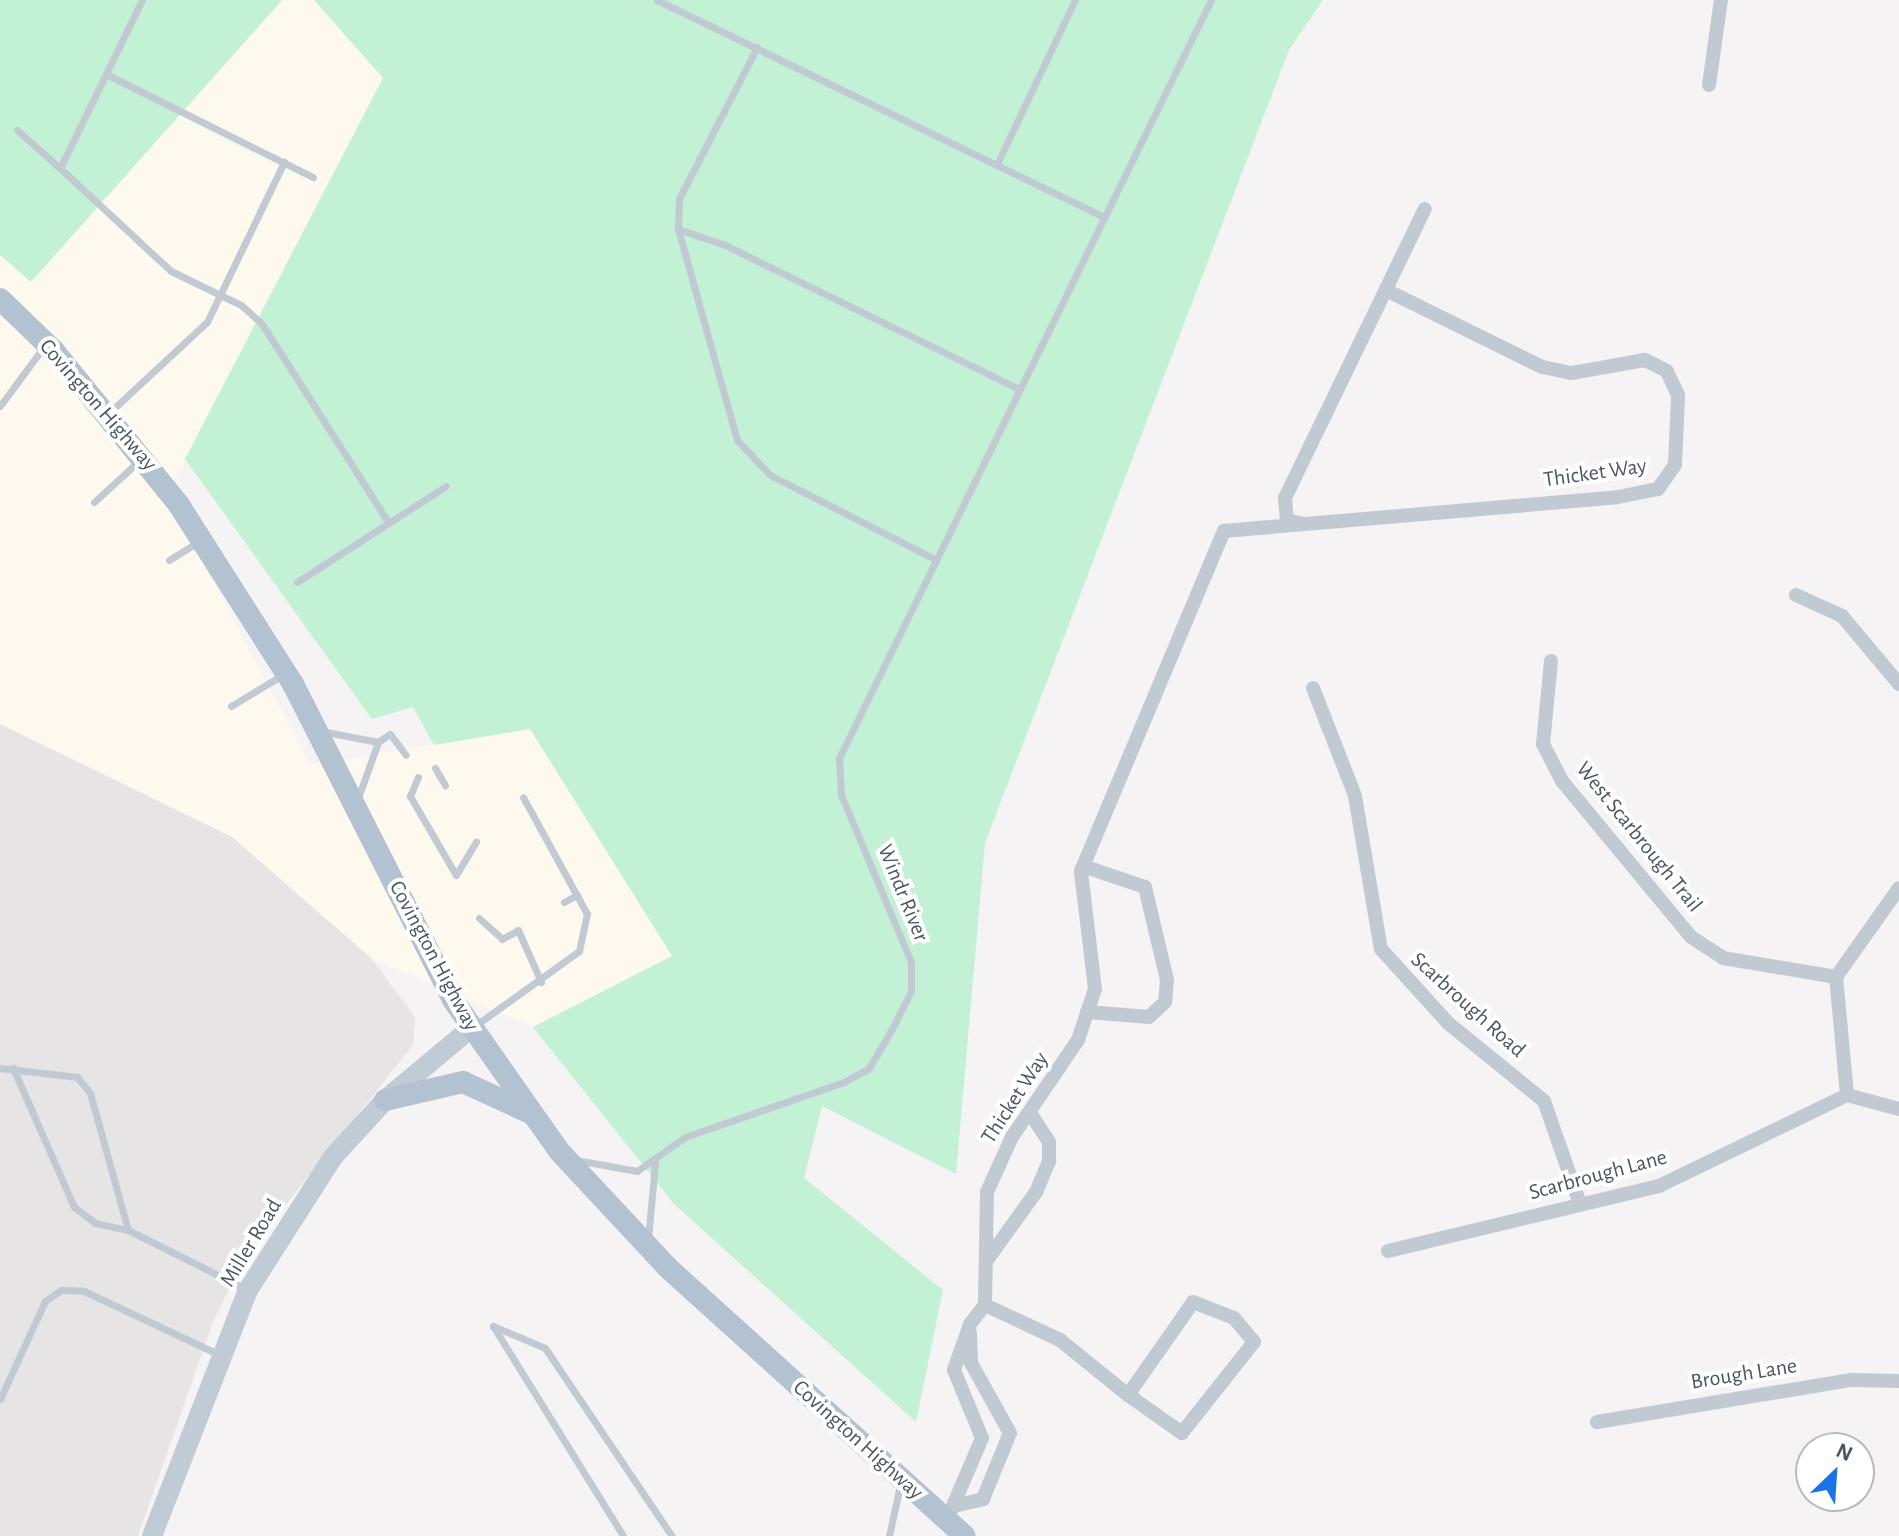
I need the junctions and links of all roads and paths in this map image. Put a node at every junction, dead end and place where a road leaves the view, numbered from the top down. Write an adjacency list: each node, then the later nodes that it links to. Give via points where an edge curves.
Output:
1 (142, 0): 7 (lane)
2 (657, 0): 6 (lane)
3 (1075, 0): 11 (lane)
4 (1211, 0): 15 (lane, Windr River)
5 (1721, 0): 8 (street)
6 (757, 47): 11 (lane); 16 (lane, via 679,199)
7 (108, 75): 10 (lane); 12 (lane)
8 (1709, 85)
9 (17, 130): 12 (lane)
10 (284, 162): 13 (lane); 18 (lane)
11 (997, 164): 15 (lane)
12 (60, 168): 18 (lane, via 171,271)
13 (313, 177)
14 (1425, 209): 17 (street)
15 (1102, 216): 21 (lane, Windr River)
16 (678, 229): 21 (lane, via 725,245); 30 (lane, via 737,440 770,475)
17 (1386, 290): 28 (street, via 1285,498 1287,521); 28 (street, Thicket Way, via 1542,367 1571,373 1645,360 1667,371 1678,395 1675,465 1658,489 1618,497)
18 (221, 294): 23 (lane, via 192,339); 27 (lane, via 262,324)
19 (0, 299): 20 (main road, Covington Highway)
20 (47, 344): 22 (lane); 23 (main road, Covington Highway)
21 (1017, 388): 30 (lane, Windr River)
22 (0, 406)
23 (109, 414): 24 (main road, Covington Highway)
24 (145, 456): 26 (lane); 29 (main road, Covington Highway)
25 (446, 486): 27 (lane)
26 (94, 502)
27 (389, 523): 32 (lane)
28 (1304, 523): 48 (street, Thicket Way, via 1224,531)
29 (201, 540): 31 (lane); 35 (main road, Covington Highway)
30 (933, 558): 65 (lane, Windr River, via 839,758 841,795 911,962 911,991 869,1068 685,1137)
31 (169, 560)
32 (297, 582)
33 (1796, 595): 36 (street, via 1842,616)
34 (1551, 661): 53 (street, West Scarbrough Trail, via 1543,744 1562,781 1691,937 1723,958)
35 (286, 674): 38 (lane); 39 (main road, Covington Highway)
36 (1899, 684)
37 (1313, 688): 66 (street, Scarbrough Road, via 1355,796 1381,949 1448,1023 1544,1101)
38 (231, 706)
39 (316, 730): 40 (lane); 46 (main road, Covington Highway)
40 (378, 742): 41 (lane, via 390,734); 46 (lane)
41 (406, 755)
42 (435, 768): 44 (lane)
43 (418, 777): 47 (lane, via 410,796 456,875)
44 (445, 785)
45 (523, 797): 50 (lane)
46 (355, 808): 56 (main road, Covington Highway)
47 (476, 842)
48 (1083, 866): 55 (street, Thicket Way, via 1095,989); 55 (street, via 1145,887 1167,980 1165,1002 1149,1017)
49 (1899, 888): 53 (street)
50 (577, 895): 51 (lane); 54 (lane, via 587,914 579,951)
51 (564, 902)
52 (479, 918): 54 (lane, via 502,939 518,930)
53 (1836, 977): 59 (street)
54 (541, 982): 56 (lane)
55 (1087, 1012): 63 (street, Thicket Way)
56 (471, 1028): 60 (street, Miller Road); 62 (main road, Covington Highway)
57 (0, 1068): 58 (lane)
58 (13, 1068): 67 (lane, via 63,1196 95,1223); 67 (lane, via 77,1077 90,1093)
59 (1847, 1095): 61 (street); 66 (street, Scarbrough Lane, via 1659,1186)
60 (385, 1100): 62 (main road, via 463,1082); 71 (street, Miller Road, via 333,1157)
61 (1899, 1109)
62 (533, 1114): 64 (main road, Covington Highway)
63 (1031, 1114): 70 (street, Thicket Way, via 987,1192); 70 (street, via 1049,1142 1049,1161 1036,1192)
64 (566, 1158): 65 (lane, via 637,1171); 68 (main road, Covington Highway)
65 (655, 1163): 68 (lane, via 647,1186)
66 (1580, 1204): 69 (street, Scarbrough Lane)
67 (128, 1230): 71 (lane)
68 (648, 1248): 79 (main road, Covington Highway)
69 (1388, 1251)
70 (987, 1260): 72 (street, Thicket Way)
71 (248, 1290): 74 (street, Miller Road)
72 (985, 1305): 73 (street); 76 (street, via 1060,1340)
73 (970, 1324): 80 (street, via 954,1370 982,1438 959,1483); 80 (street, via 971,1363 1010,1433 983,1499)
74 (218, 1354): 77 (lane, via 84,1291 61,1290 45,1301); 81 (street, Miller Road)
75 (1899, 1381): 78 (street, Brough Lane, via 1852,1380)
76 (1128, 1395): 76 (street, via 1182,1433 1254,1342 1234,1318 1193,1302)
77 (0, 1399)
78 (1597, 1422)
79 (901, 1478): 80 (main road, Covington Highway); 84 (lane)
80 (953, 1512): 85 (main road, Covington Highway)
81 (152, 1536)
82 (623, 1536): 83 (lane, via 493,1326 545,1348)
83 (672, 1536)
84 (889, 1536)
85 (965, 1536)

